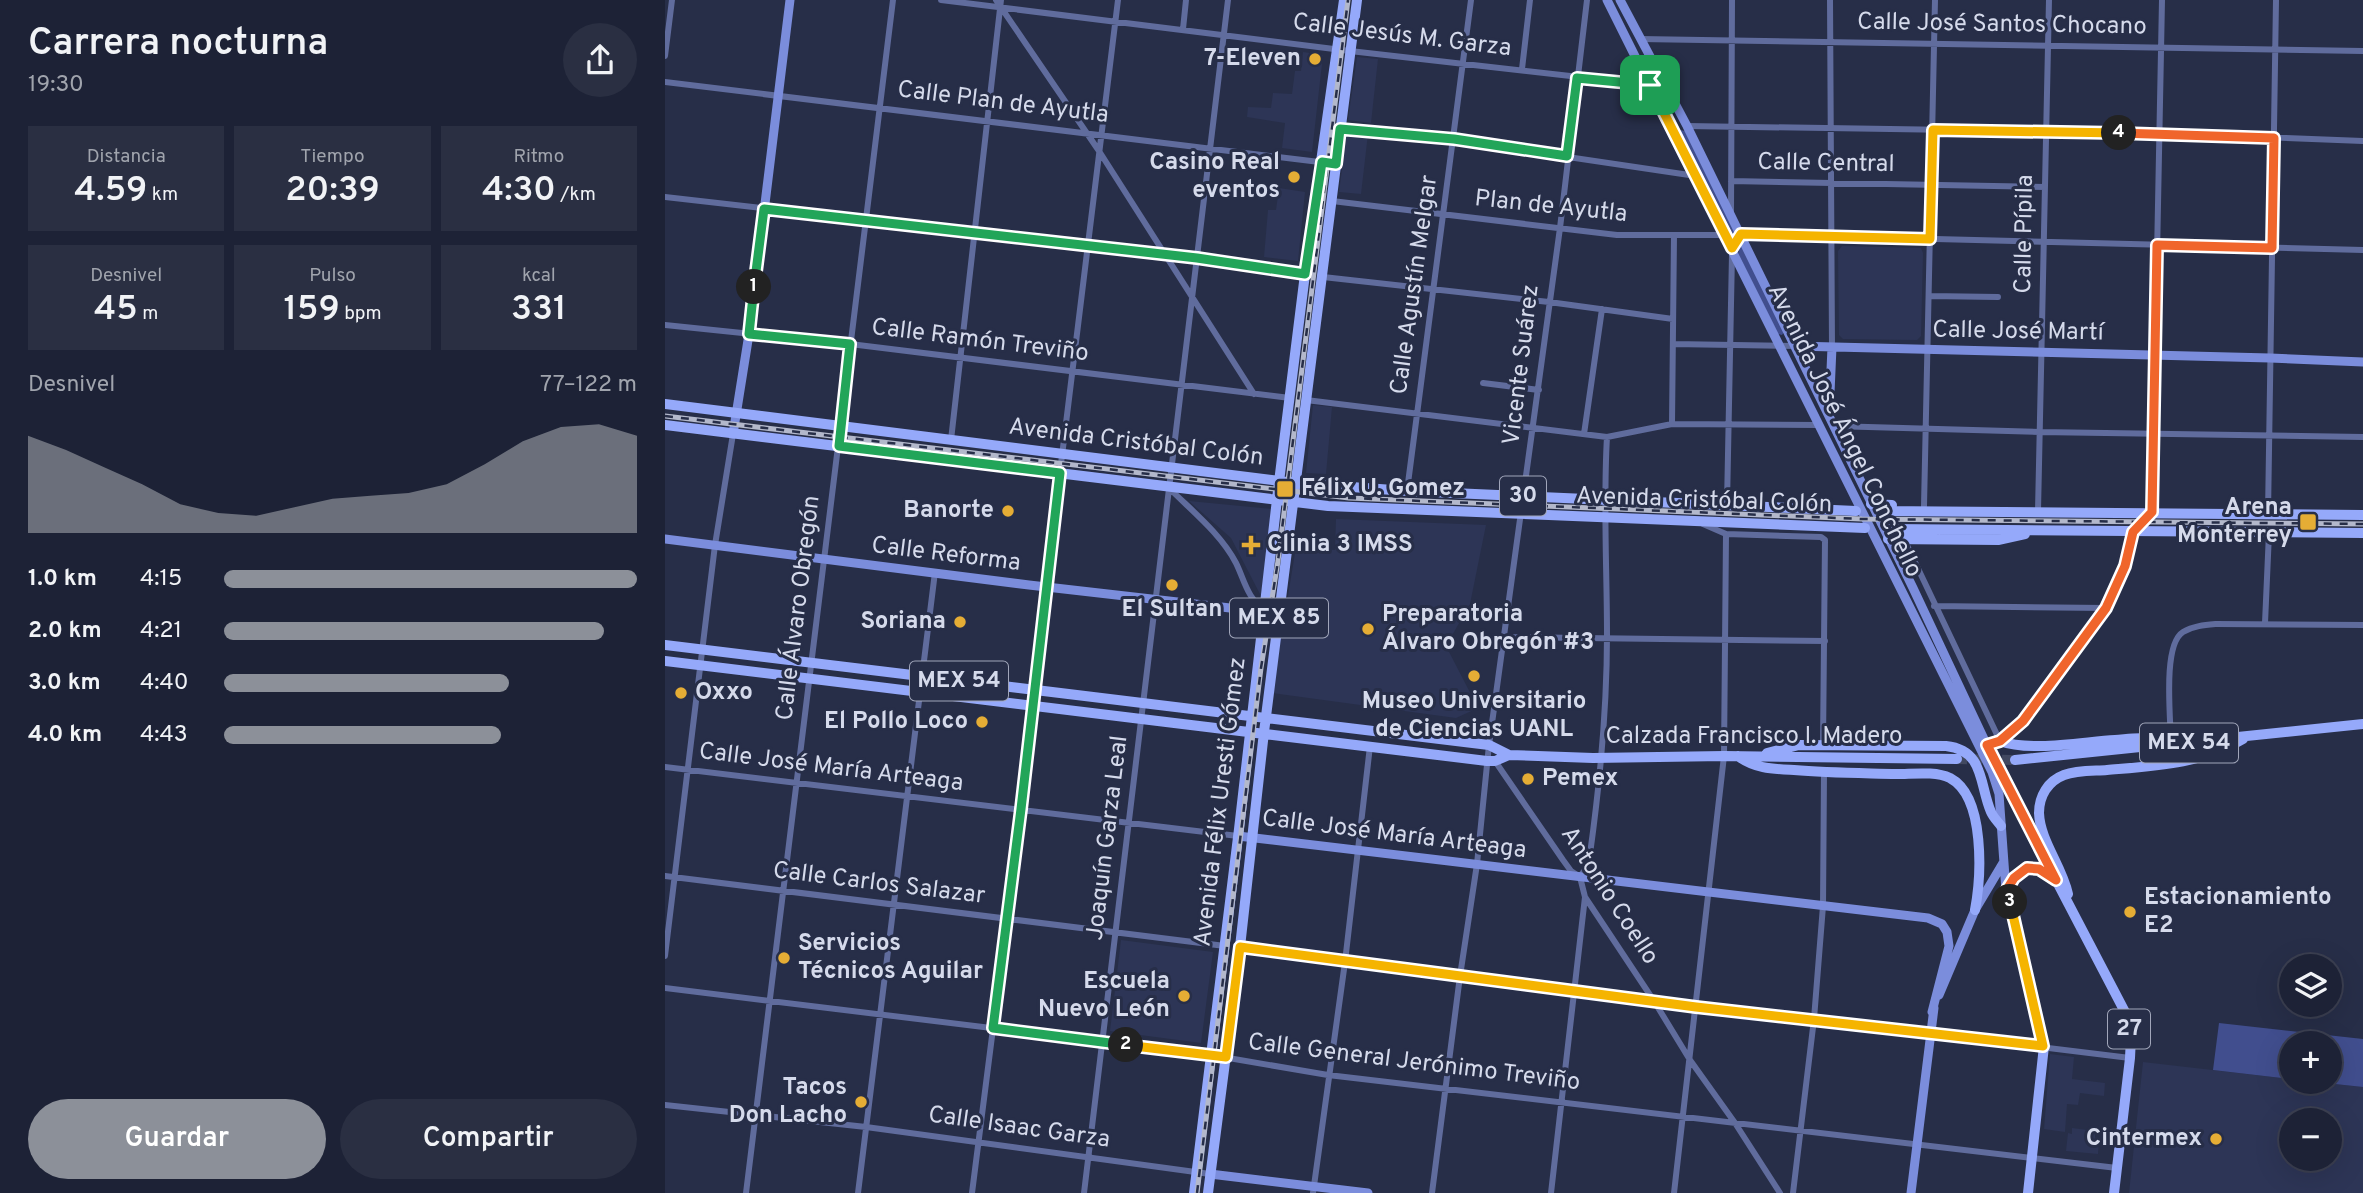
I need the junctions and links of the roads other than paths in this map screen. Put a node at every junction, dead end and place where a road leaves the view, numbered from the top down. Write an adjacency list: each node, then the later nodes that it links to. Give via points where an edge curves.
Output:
1 (672, 0): 36 (street)
2 (790, 0): 42 (street)
3 (893, 0): 43 (street)
4 (941, 0): 22 (street, Calle Jesús M. Garza)
5 (996, 0): 22 (street)
6 (1118, 0): 23 (street)
7 (1186, 0): 24 (street)
8 (1228, 0): 25 (street, Joaquín Garza Leal)
9 (1344, 0): 32 (main road, Avenida Félix Uresti Gómez / MEX 85)
10 (1357, 0): 34 (main road, Avenida Félix Uresti Gómez / MEX 85)
11 (1471, 0): 37 (street, Calle Agustín Melgar)
12 (1530, 0): 38 (street)
13 (1587, 0): 39 (street, Vicente Suárez)
14 (1608, 0): 41 (street, Avenida José Ángel Conchello)
15 (1621, 0): 26 (street, Avenida José Ángel Conchello / 27)
16 (1732, 0): 27 (street)
17 (1830, 0): 28 (street)
18 (1935, 0): 29 (street)
19 (2049, 0): 30 (street, Calle Pípila)
20 (2162, 0): 31 (street)
21 (2276, 0): 33 (street)
22 (1001, 4): 23 (street, Calle Jesús M. Garza); 44 (street); 51 (street)
23 (1115, 21): 24 (street, Calle Jesús M. Garza); 53 (street)
24 (1183, 29): 25 (street, Calle Jesús M. Garza)
25 (1224, 34): 32 (street, Calle Jesús M. Garza); 57 (street, Joaquín Garza Leal)
26 (1640, 39): 27 (street, Calle José Santos Chocano); 45 (street, Avenida José Ángel Conchello / 27)
27 (1732, 39): 28 (street, Calle José Santos Chocano); 46 (street)
28 (1829, 41): 29 (street, Calle José Santos Chocano); 47 (street)
29 (1934, 43): 30 (street, Calle José Santos Chocano); 49 (street)
30 (2048, 46): 31 (street, Calle José Santos Chocano); 50 (street, Calle Pípila)
31 (2160, 48): 33 (street, Calle José Santos Chocano); 52 (street)
32 (1337, 49): 34 (street, Calle Jesús M. Garza); 60 (main road, Avenida Félix Uresti Gómez / MEX 85)
33 (2275, 49): 35 (street, Calle José Santos Chocano); 54 (street)
34 (1350, 51): 37 (street, Calle Jesús M. Garza); 48 (main road, Avenida Félix Uresti Gómez / MEX 85)
35 (2363, 51)
36 (665, 56)
37 (1462, 62): 38 (street, Calle Jesús M. Garza); 55 (street, Calle Agustín Melgar)
38 (1522, 69): 39 (street, Calle Jesús M. Garza)
39 (1577, 78): 41 (street, Calle Jesús M. Garza); 59 (street, Vicente Suárez)
40 (665, 82): 42 (street, Calle Plan de Ayutla)
41 (1650, 85): 62 (street, Avenida José Ángel Conchello)
42 (778, 96): 43 (street, Calle Plan de Ayutla); 69 (street)
43 (879, 108): 44 (street, Calle Plan de Ayutla); 72 (street)
44 (989, 121): 51 (street, Calle Plan de Ayutla); 74 (street)
45 (1687, 126): 46 (street); 70 (street, Avenida José Ángel Conchello / 27)
46 (1732, 127): 47 (street); 63 (street)
47 (1830, 128): 49 (street); 64 (street)
48 (1340, 129): 55 (street); 61 (main road, Avenida Félix Uresti Gómez / MEX 85)
49 (1933, 130): 50 (street); 65 (street)
50 (2047, 132): 52 (street); 66 (street, Calle Pípila)
51 (1086, 133): 53 (street, Calle Plan de Ayutla); 58 (street)
52 (2159, 134): 54 (street); 81 (street)
53 (1100, 135): 57 (street, Calle Plan de Ayutla); 58 (street)
54 (2274, 138): 56 (street); 84 (street)
55 (1454, 139): 59 (street); 71 (street, Calle Agustín Melgar)
56 (2363, 141)
57 (1210, 148): 60 (street, Calle Plan de Ayutla); 87 (street, Joaquín Garza Leal)
58 (1099, 151): 82 (street); 86 (street)
59 (1567, 156): 62 (street); 73 (street, Vicente Suárez)
60 (1322, 162): 61 (street, Calle Plan de Ayutla); 88 (main road, Avenida Félix Uresti Gómez / MEX 85)
61 (1336, 164): 68 (main road, Avenida Félix Uresti Gómez / MEX 85)
62 (1696, 176): 77 (street, Avenida José Ángel Conchello)
63 (1731, 181): 64 (street, Calle Central); 70 (street)
64 (1831, 183): 65 (street, Calle Central); 78 (street)
65 (1931, 185): 66 (street, Calle Central); 79 (street)
66 (2046, 187): 80 (street, Calle Pípila)
67 (665, 197): 69 (street)
68 (1332, 201): 71 (street, Plan de Ayutla); 89 (main road, Avenida Félix Uresti Gómez / MEX 85)
69 (764, 209): 72 (street); 98 (street)
70 (1731, 214): 75 (street, Avenida José Ángel Conchello / 27)
71 (1444, 215): 73 (street, Plan de Ayutla); 90 (street, Calle Agustín Melgar)
72 (865, 221): 74 (street); 99 (street)
73 (1560, 228): 76 (street, Plan de Ayutla); 94 (street, Vicente Suárez)
74 (976, 234): 82 (street); 108 (street)
75 (1741, 234): 78 (street); 83 (street); 103 (street, Avenida José Ángel Conchello / 27)
76 (1674, 235): 77 (street, Plan de Ayutla); 96 (street)
77 (1725, 235): 83 (street, Avenida José Ángel Conchello)
78 (1831, 237): 79 (street); 104 (street)
79 (1930, 239): 80 (street); 91 (street)
80 (2045, 242): 81 (street); 106 (street, Calle Pípila)
81 (2157, 245): 84 (street); 107 (street)
82 (1088, 246): 86 (street); 111 (street)
83 (1732, 248): 101 (street); 102 (street, Avenida José Ángel Conchello)
84 (2272, 248): 85 (street); 109 (street)
85 (2363, 250)
86 (1165, 254): 87 (street); 93 (street)
87 (1197, 258): 88 (street); 93 (street, Joaquín Garza Leal)
88 (1305, 274): 116 (main road, Avenida Félix Uresti Gómez / MEX 85)
89 (1323, 278): 90 (street); 117 (main road, Avenida Félix Uresti Gómez / MEX 85)
90 (1433, 289): 94 (street); 120 (street, Calle Agustín Melgar)
91 (1929, 296): 92 (street); 105 (street)
92 (1998, 297)
93 (1192, 299): 113 (street, Joaquín Garza Leal); 115 (street)
94 (1549, 302): 95 (street); 114 (street, Vicente Suárez)
95 (1602, 309): 96 (street); 131 (street)
96 (1672, 319): 100 (street)
97 (665, 325): 98 (street, Calle Ramón Treviño)
98 (749, 334): 99 (street, Calle Ramón Treviño); 119 (street)
99 (850, 344): 108 (street, Calle Ramón Treviño); 126 (street)
100 (1673, 344): 101 (street, Calle José Martí); 122 (street)
101 (1730, 344): 102 (street, Calle José Martí); 123 (street)
102 (1779, 344): 103 (street, Calle José Martí); 125 (street, Avenida José Ángel Conchello)
103 (1795, 346): 104 (street, Calle José Martí); 121 (street, Avenida José Ángel Conchello / 27)
104 (1832, 346): 105 (street, Calle José Martí); 121 (street)
105 (1928, 349): 106 (street, Calle José Martí); 128 (street)
106 (2042, 351): 107 (street, Calle José Martí); 129 (street, Calle Pípila)
107 (2155, 355): 109 (street, Calle José Martí); 132 (street)
108 (960, 357): 111 (street, Calle Ramón Treviño); 136 (street)
109 (2270, 358): 110 (street, Calle José Martí); 133 (street)
110 (2363, 362)
111 (1072, 373): 113 (street, Calle Ramón Treviño); 138 (street)
112 (1483, 383): 114 (street)
113 (1180, 385): 115 (street, Calle Ramón Treviño); 139 (street, Joaquín Garza Leal)
114 (1539, 390): 127 (street, Vicente Suárez)
115 (1254, 394): 116 (street, Calle Ramón Treviño)
116 (1290, 398): 141 (main road, Avenida Félix Uresti Gómez / MEX 85)
117 (1305, 400): 120 (street); 142 (main road, Avenida Félix Uresti Gómez / MEX 85)
118 (665, 404): 119 (main road, Avenida Cristóbal Colón / 30)
119 (737, 413): 126 (main road, Avenida Cristóbal Colón / 30); 130 (street)
120 (1417, 415): 127 (street); 144 (street, Calle Agustín Melgar)
121 (1831, 422): 128 (street); 150 (street, Avenida José Ángel Conchello / 27)
122 (1672, 424): 123 (street); 134 (street)
123 (1729, 424): 125 (street); 149 (street)
124 (665, 425): 130 (main road, Avenida Cristóbal Colón / 30)
125 (1819, 425): 152 (street, Avenida José Ángel Conchello)
126 (841, 427): 136 (main road, Avenida Cristóbal Colón / 30); 137 (street, Calle Álvaro Obregón)
127 (1534, 428): 131 (street); 145 (street, Vicente Suárez)
128 (1926, 428): 129 (street); 151 (street)
129 (2039, 432): 132 (street); 154 (street, Calle Pípila)
130 (733, 434): 137 (main road, Avenida Cristóbal Colón / 30); 170 (street)
131 (1584, 434): 134 (street)
132 (2153, 434): 133 (street); 155 (street)
133 (2269, 435): 135 (street); 157 (street)
134 (1607, 437): 146 (street)
135 (2363, 437)
136 (950, 441): 138 (main road, Avenida Cristóbal Colón / 30)
137 (839, 446): 140 (main road, Avenida Cristóbal Colón / 30); 171 (street, Calle Álvaro Obregón)
138 (1062, 454): 139 (main road, Avenida Cristóbal Colón / 30); 140 (street)
139 (1170, 468): 141 (main road, Avenida Cristóbal Colón / 30); 143 (street, Joaquín Garza Leal)
140 (1060, 473): 143 (main road, Avenida Cristóbal Colón / 30); 173 (street)
141 (1279, 482): 142 (main road, Avenida Cristóbal Colón / 30); 147 (main road, Avenida Félix Uresti Gómez / MEX 85)
142 (1296, 484): 144 (main road, Avenida Cristóbal Colón / 30); 148 (main road, Avenida Félix Uresti Gómez / MEX 85)
143 (1168, 487): 147 (main road, Avenida Cristóbal Colón / 30); 174 (street, Joaquín Garza Leal); 177 (street, via 1224,546 1252,598)
144 (1407, 492): 145 (main road, Avenida Cristóbal Colón / 30)
145 (1524, 496): 146 (main road, Avenida Cristóbal Colón / 30); 156 (street, Vicente Suárez)
146 (1604, 498): 149 (main road, Avenida Cristóbal Colón / 30); 159 (street)
147 (1276, 501): 148 (main road, Avenida Cristóbal Colón / 30); 177 (main road, Avenida Félix Uresti Gómez / MEX 85)
148 (1294, 503): 156 (main road, Avenida Cristóbal Colón / 30); 196 (main road, Avenida Félix Uresti Gómez / MEX 85)
149 (1728, 504): 152 (main road, Avenida Cristóbal Colón / 30)
150 (1871, 504): 151 (main road); 167 (street, Avenida José Ángel Conchello / 27)
151 (1924, 506): 154 (main road)
152 (1857, 507): 223 (street, Avenida José Ángel Conchello, via 1992,772)
153 (1881, 511): 154 (main road)
154 (2038, 511): 155 (main road)
155 (2152, 512): 157 (main road); 163 (main road)
156 (1521, 514): 159 (main road, Avenida Cristóbal Colón / 30); 180 (street, Vicente Suárez)
157 (2268, 514): 158 (main road)
158 (2363, 515)
159 (1605, 517): 160 (main road, Avenida Cristóbal Colón / 30); 181 (street)
160 (1695, 521): 161 (main road, Avenida Cristóbal Colón / 30); 166 (street)
161 (1865, 528)
162 (2038, 531): 163 (main road); 167 (main road); 169 (main road, via 1998,540)
163 (2133, 532): 164 (main road); 176 (street, via 2125,566)
164 (2269, 533): 165 (main road); 178 (street)
165 (2363, 533)
166 (1726, 534): 182 (street); 183 (street, via 1825,540)
167 (1889, 534): 169 (main road); 205 (street, Avenida José Ángel Conchello / 27)
168 (665, 539): 170 (street, Calle Reforma)
169 (1904, 540): 175 (street)
170 (715, 545): 171 (street, Calle Reforma); 185 (street)
171 (825, 559): 172 (street, Calle Reforma); 187 (street, Calle Álvaro Obregón)
172 (935, 572): 173 (street, Calle Reforma); 189 (street)
173 (1046, 586): 174 (street, Calle Reforma); 191 (street)
174 (1156, 598): 177 (street, Calle Reforma); 193 (street, Joaquín Garza Leal)
175 (1934, 606): 176 (street); 202 (street)
176 (2106, 608): 202 (street, via 2023,721)
177 (1265, 611): 195 (main road, Avenida Félix Uresti Gómez / MEX 85)
178 (2265, 623): 179 (street); 206 (street, via 2198,626 2176,639)
179 (2363, 625)
180 (1505, 637): 181 (street); 203 (street, Vicente Suárez)
181 (1607, 638): 182 (street); 212 (street)
182 (1725, 640): 183 (street); 209 (street)
183 (1825, 641): 204 (street)
184 (665, 645): 185 (main road, Calzada Francisco I. Madero / MEX 54)
185 (703, 650): 187 (main road, Calzada Francisco I. Madero / MEX 54); 188 (street)
186 (665, 661): 188 (main road, MEX 54)
187 (810, 662): 189 (main road, Calzada Francisco I. Madero / MEX 54); 190 (street, Calle Álvaro Obregón)
188 (701, 665): 190 (main road, MEX 54); 217 (street)
189 (922, 676): 191 (main road, Calzada Francisco I. Madero / MEX 54); 192 (street)
190 (809, 679): 192 (main road, MEX 54); 219 (street, Calle Álvaro Obregón)
191 (1035, 690): 193 (main road, Calzada Francisco I. Madero / MEX 54); 194 (street)
192 (920, 692): 194 (main road, MEX 54); 220 (street)
193 (1145, 702): 195 (main road, Calzada Francisco I. Madero / MEX 54); 197 (street, Joaquín Garza Leal)
194 (1033, 706): 197 (main road, MEX 54); 221 (street)
195 (1252, 715): 196 (main road, Calzada Francisco I. Madero / MEX 54); 199 (main road, Avenida Félix Uresti Gómez)
196 (1266, 717): 200 (main road, Avenida Félix Uresti Gómez / MEX 85); 203 (main road, Calzada Francisco I. Madero / MEX 54)
197 (1142, 719): 199 (main road, MEX 54); 222 (street, Joaquín Garza Leal)
198 (2363, 724): 201 (main road, MEX 54)
199 (1251, 731): 200 (main road, MEX 54); 224 (main road, Avenida Félix Uresti Gómez)
200 (1264, 732): 207 (main road, MEX 54); 225 (main road, Avenida Félix Uresti Gómez / MEX 85)
201 (2249, 735): 206 (main road, MEX 54); 237 (main road, via 2207,756 2075,772 2046,789 2040,800 2041,825 2065,880)
202 (2000, 741): 205 (street); 206 (main road, via 2040,745 2140,738)
203 (1489, 745): 208 (main road, Calzada Francisco I. Madero / MEX 54); 215 (street, Vicente Suárez)
204 (1823, 745): 211 (main road, via 1791,746); 223 (main road, via 1962,749 1982,776 1991,813)
205 (1987, 745): 232 (street, Avenida José Ángel Conchello / 27)
206 (2168, 745): 214 (main road, MEX 54)
207 (1370, 746): 215 (main road, MEX 54); 226 (street)
208 (1509, 755): 212 (main road, Calzada Francisco I. Madero / MEX 54); 215 (main road, Calzada Francisco I. Madero / MEX 54)
209 (1724, 756): 210 (main road, Calzada Francisco I. Madero / MEX 54); 212 (main road, Calzada Francisco I. Madero / MEX 54); 235 (street)
210 (1738, 756): 211 (main road, Calzada Francisco I. Madero / MEX 54); 218 (main road, via 1756,766)
211 (1758, 756): 213 (main road, Calzada Francisco I. Madero / MEX 54)
212 (1601, 758): 231 (street, via 1590,854)
213 (1957, 759)
214 (2015, 760)
215 (1491, 761): 228 (street, Vicente Suárez); 231 (street, Antonio Coello)
216 (665, 768): 217 (street, Calle José María Arteaga)
217 (688, 770): 219 (street, Calle José María Arteaga); 230 (street)
218 (1824, 773): 239 (street); 240 (main road, via 1933,775 1958,784 1972,811 1981,860)
219 (797, 783): 220 (street, Calle José María Arteaga); 233 (street, Calle Álvaro Obregón)
220 (907, 796): 221 (street, Calle José María Arteaga); 238 (street)
221 (1021, 809): 222 (street, Calle José María Arteaga); 241 (street)
222 (1129, 821): 224 (street, Calle José María Arteaga); 242 (street, Joaquín Garza Leal)
223 (2001, 826): 227 (street, Avenida José Ángel Conchello)
224 (1238, 836): 225 (street, Calle José María Arteaga); 243 (main road, Avenida Félix Uresti Gómez)
225 (1254, 838): 226 (street, Calle José María Arteaga); 244 (main road, Avenida Félix Uresti Gómez)
226 (1356, 849): 228 (street, Calle José María Arteaga); 246 (street)
227 (2004, 862): 234 (street, Avenida José Ángel Conchello); 240 (street)
228 (1477, 864): 231 (street, Calle José María Arteaga); 247 (street, Vicente Suárez)
229 (665, 876): 230 (street, Calle Carlos Salazar)
230 (674, 877): 233 (street, Calle Carlos Salazar); 245 (street)
231 (1580, 877): 235 (street, Calle José María Arteaga); 236 (street, Antonio Coello)
232 (2056, 880): 234 (main road, via 2039,869 2027,868); 237 (main road, 27)
233 (783, 891): 238 (street, Calle Carlos Salazar); 251 (street, Calle Álvaro Obregón)
234 (2006, 891): 259 (main road)
235 (1708, 893): 239 (street, Calle José María Arteaga); 252 (street)
236 (1585, 897): 249 (street); 250 (street, Antonio Coello)
237 (2070, 904): 262 (main road, 27, via 2125,1012)
238 (893, 905): 241 (street, Calle Carlos Salazar); 254 (street)
239 (1823, 906): 253 (street, Calle José María Arteaga, via 1942,923 1949,946); 255 (street)
240 (1975, 910): 253 (street)
241 (1006, 919): 242 (street, Calle Carlos Salazar); 256 (street)
242 (1116, 932): 243 (street, Calle Carlos Salazar); 258 (street, Joaquín Garza Leal)
243 (1225, 946): 244 (street, Calle Carlos Salazar); 260 (main road, Avenida Félix Uresti Gómez)
244 (1240, 947): 246 (street, Calle Carlos Salazar); 261 (main road, Avenida Félix Uresti Gómez)
245 (665, 956)
246 (1345, 962): 247 (street, Calle Carlos Salazar); 264 (street)
247 (1460, 976): 249 (street, Calle Carlos Salazar); 265 (street, Vicente Suárez)
248 (665, 988): 251 (street, Calle General Jerónimo Treviño)
249 (1575, 992): 250 (street, Calle Carlos Salazar); 266 (street)
250 (1654, 1000): 252 (street, Calle Carlos Salazar); 263 (street, Antonio Coello)
251 (770, 1001): 254 (street, Calle General Jerónimo Treviño); 268 (street, Calle Álvaro Obregón)
252 (1696, 1007): 255 (street, Calle Carlos Salazar); 263 (street)
253 (1932, 1012): 257 (street)
254 (880, 1013): 256 (street, Calle General Jerónimo Treviño); 271 (street)
255 (1814, 1019): 257 (street, Calle Carlos Salazar); 272 (street)
256 (993, 1028): 258 (street, Calle General Jerónimo Treviño); 273 (street)
257 (1930, 1032): 259 (street, Calle Carlos Salazar); 274 (street)
258 (1102, 1042): 260 (street, Calle General Jerónimo Treviño); 275 (street, Joaquín Garza Leal)
259 (2043, 1046): 262 (street, Calle Carlos Salazar); 276 (main road)
260 (1211, 1055): 261 (street, Calle General Jerónimo Treviño); 278 (main road, Avenida Félix Uresti Gómez)
261 (1226, 1057): 264 (street, Calle General Jerónimo Treviño); 279 (main road, Avenida Félix Uresti Gómez)
262 (2130, 1058): 277 (main road, 27)
263 (1690, 1059): 269 (street); 270 (street, Antonio Coello)
264 (1328, 1075): 265 (street, Calle General Jerónimo Treviño); 280 (street)
265 (1445, 1087): 266 (street, Calle General Jerónimo Treviño); 288 (street, Vicente Suárez)
266 (1562, 1102): 269 (street, Calle General Jerónimo Treviño); 289 (street)
267 (665, 1105): 268 (street, Calle Isaac Garza)
268 (756, 1116): 271 (street, Calle Isaac Garza); 281 (street, Calle Álvaro Obregón)
269 (1683, 1117): 270 (street, Calle General Jerónimo Treviño); 290 (street)
270 (1735, 1123): 272 (street, Calle General Jerónimo Treviño); 291 (street, Antonio Coello)
271 (866, 1127): 273 (street, Calle Isaac Garza); 282 (street)
272 (1802, 1129): 274 (street, Calle General Jerónimo Treviño); 292 (street)
273 (979, 1142): 275 (street, Calle Isaac Garza); 283 (street)
274 (1917, 1144): 276 (street, Calle General Jerónimo Treviño); 293 (street)
275 (1088, 1156): 278 (street, Calle Isaac Garza); 284 (street, Joaquín Garza Leal)
276 (2032, 1158): 277 (street, Calle General Jerónimo Treviño); 294 (main road)
277 (2117, 1168): 295 (main road, 27)
278 (1196, 1172): 279 (street, Calle Isaac Garza); 285 (main road, Avenida Félix Uresti Gómez)
279 (1210, 1174): 280 (street, Calle Isaac Garza); 286 (main road, Avenida Félix Uresti Gómez)
280 (1314, 1190): 287 (street, Calle Isaac Garza)
281 (747, 1193)
282 (858, 1193)
283 (972, 1193)
284 (1084, 1193)
285 (1193, 1193)
286 (1207, 1193)
287 (1369, 1193)
288 (1432, 1193)
289 (1551, 1193)
290 (1674, 1193)
291 (1780, 1193)
292 (1793, 1193)
293 (1911, 1193)
294 (2028, 1193)
295 (2114, 1193)

